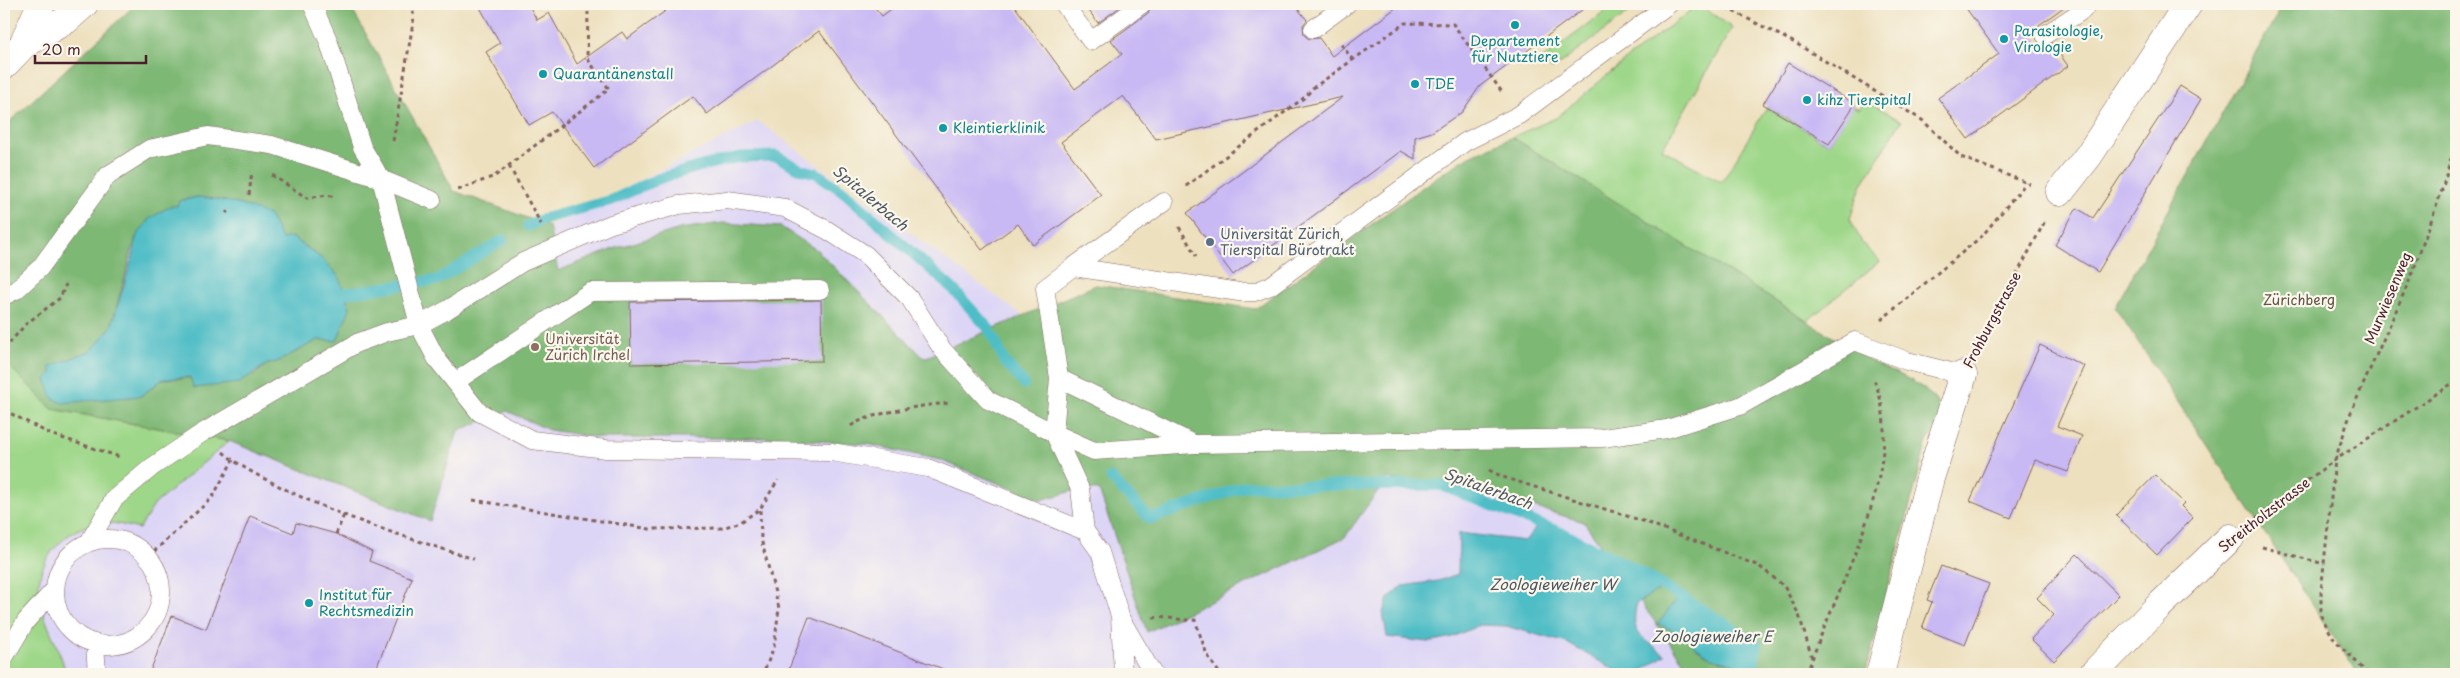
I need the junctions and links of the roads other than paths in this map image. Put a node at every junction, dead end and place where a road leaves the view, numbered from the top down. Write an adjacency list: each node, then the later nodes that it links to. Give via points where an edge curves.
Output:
1 (41, 4): 12 (street)
2 (84, 4): 12 (street, via 66,20)
3 (312, 4): 14 (lane, via 328,40 362,147)
4 (1064, 4): 5 (lane, via 1091,41)
5 (1142, 4)
6 (1347, 4): 10 (lane)
7 (1669, 4): 18 (lane, via 1519,115 1465,142 1270,286 1254,292)
8 (2087, 4): 11 (lane)
9 (2188, 4): 15 (street, via 2089,155)
10 (1313, 29)
11 (2046, 34)
12 (23, 45): 13 (street)
13 (4, 65)
14 (383, 186): 16 (lane); 20 (lane, via 272,145 208,136 149,148 108,175 40,268 16,290); 21 (lane)
15 (2060, 192)
16 (432, 200)
17 (1164, 202): 18 (lane)
18 (1073, 267): 23 (lane, via 1045,288)
19 (820, 290): 24 (lane, via 590,292)
20 (4, 296)
21 (419, 325): 24 (lane, via 436,358); 25 (lane, via 523,262 611,224 679,205 727,200 785,208 866,255 910,299 942,349 988,400); 29 (lane, via 358,343 202,433 152,467 114,499)
22 (1963, 375): 26 (lane, via 1907,361 1856,342 1740,406 1667,429 1602,438); 37 (street, Frohburgstrasse, via 1930,478)
23 (1059, 378): 25 (lane); 26 (lane)
24 (455, 382): 27 (lane, via 479,412 532,440 606,449 831,452 928,468)
25 (1054, 433): 26 (lane, via 1094,451); 27 (lane, via 1080,489)
26 (1195, 444)
27 (1084, 531): 31 (lane, via 1100,552)
28 (2230, 538): 38 (street, Streitholzstrasse)
29 (89, 542): 30 (lane, via 65,561); 32 (lane, via 125,541 148,557 160,580 161,598 156,615 145,630 130,640 113,645)
30 (55, 589): 32 (lane, via 57,607 65,623 78,636); 33 (lane, via 26,621)
31 (1122, 620): 35 (lane); 36 (lane)
32 (95, 644): 34 (lane)
33 (4, 658)
34 (97, 674)
35 (1123, 674)
36 (1153, 674)
37 (1880, 674)
38 (2093, 674)

